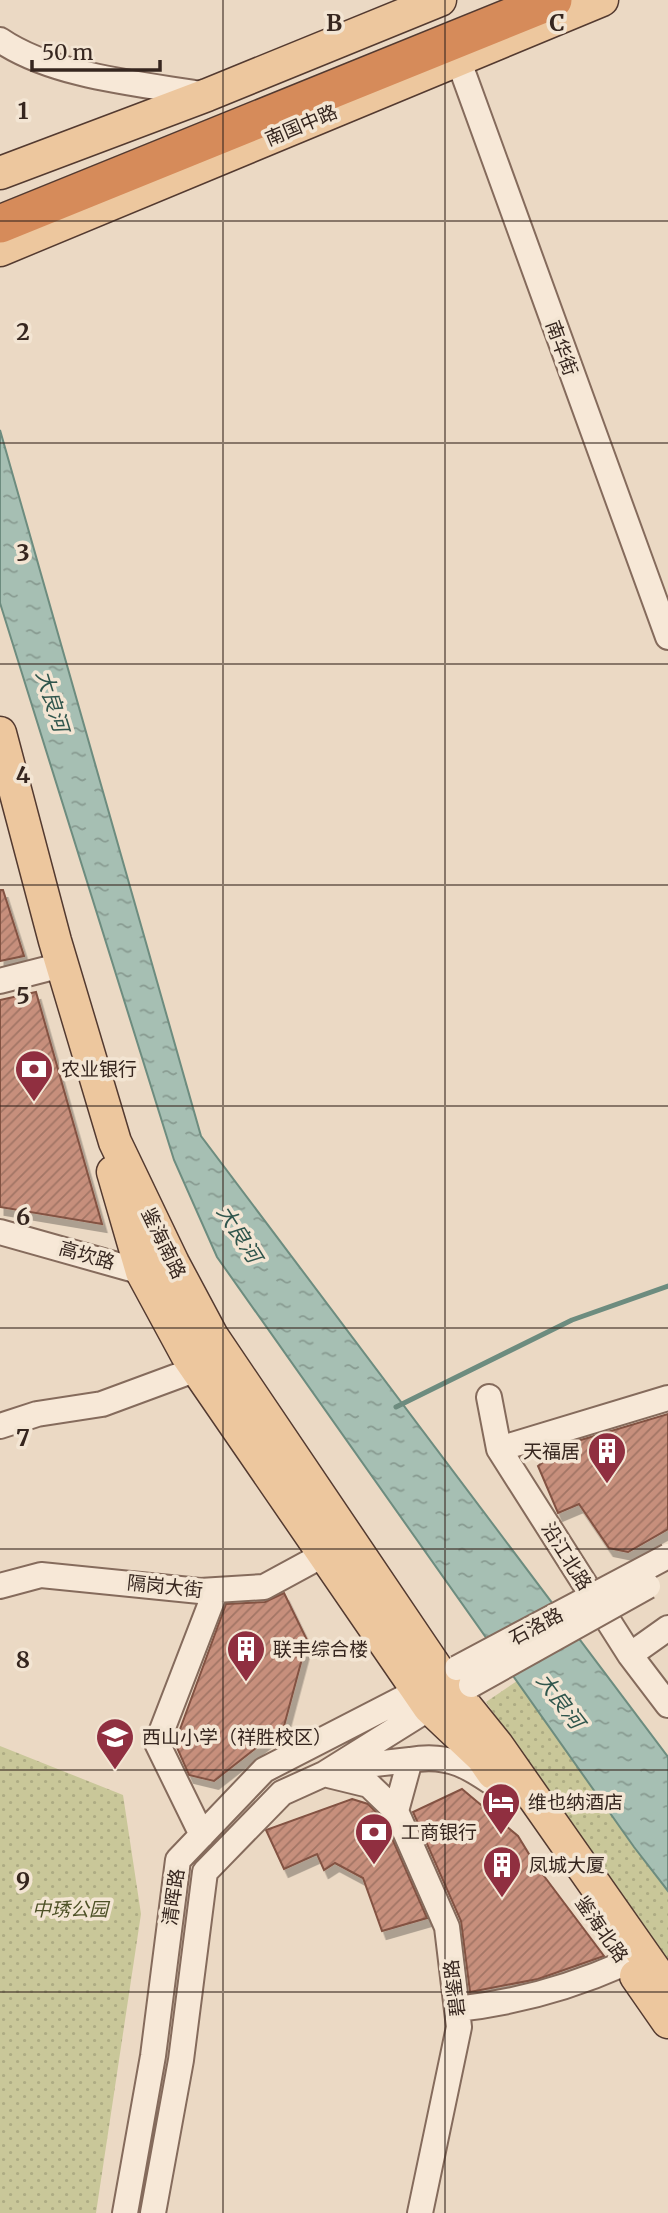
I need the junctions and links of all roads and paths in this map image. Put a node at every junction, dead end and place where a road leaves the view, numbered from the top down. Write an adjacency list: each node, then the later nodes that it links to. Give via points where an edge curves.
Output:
1 (440, 0): 7 (main road)
2 (499, 0): 8 (highway)
3 (553, 0): 9 (highway, 南国中路)
4 (603, 0): 6 (main road, 南国中路)
5 (0, 40): 7 (street, via 17,52 58,66)
6 (458, 59): 10 (main road, 南国中路); 13 (street, 南华街)
7 (207, 95): 8 (main road)
8 (2, 181)
9 (0, 224)
10 (43, 232): 11 (main road, via 6,239); 12 (main road, 南国中路)
11 (0, 235)
12 (0, 250)
13 (668, 637)
14 (0, 733): 16 (main road, 鉴海南路)
15 (0, 777): 16 (main road, 鉴海南路)
16 (56, 967): 17 (street); 19 (main road, 鉴海南路, via 115,1142); 20 (main road, 鉴海南路)
17 (0, 981)
18 (0, 1232): 20 (street, 高坎路)
19 (169, 1255): 20 (street); 33 (main road, 鉴海南路, via 212,1335)
20 (142, 1272): 26 (main road, 鉴海南路, via 187,1355)
21 (194, 1370): 24 (street, via 102,1404 37,1413)
22 (489, 1396): 25 (street, 沿江北路)
23 (668, 1398): 25 (street)
24 (0, 1426)
25 (499, 1449): 32 (street, 沿江北路)
26 (323, 1555): 30 (street, 隔岗大街, via 264,1587); 33 (main road, 鉴海南路)
27 (668, 1556): 33 (street, 石洛路, bridge)
28 (668, 1574): 33 (street, 石洛路, bridge)
29 (0, 1586): 30 (street, 隔岗大街, via 41,1575)
30 (216, 1590): 39 (street, via 157,1743)
31 (668, 1628): 32 (street)
32 (630, 1655): 34 (street, 沿江北路)
33 (445, 1687): 36 (street, 清晖路); 37 (main road, 鉴海北路); 39 (street, 清晖路, via 264,1770); 41 (main road, 鉴海北路, via 497,1745)
34 (668, 1704)
35 (410, 1760): 36 (street); 37 (street, via 433,1756 467,1765); 38 (street)
36 (329, 1771): 38 (street, via 369,1785); 45 (street, 清晖路, via 282,1793 205,1872 181,2060)
37 (507, 1793): 43 (main road, 鉴海北路)
38 (396, 1811): 42 (street, 碧鉴路, via 447,1927)
39 (202, 1835): 44 (street, 清晖路, via 178,1860 153,2056)
40 (623, 1964): 42 (street, via 492,2005)
41 (668, 1989)
42 (457, 2009): 46 (street, 碧鉴路, via 459,2026)
43 (668, 2022)
44 (125, 2213)
45 (153, 2213)
46 (420, 2213)

